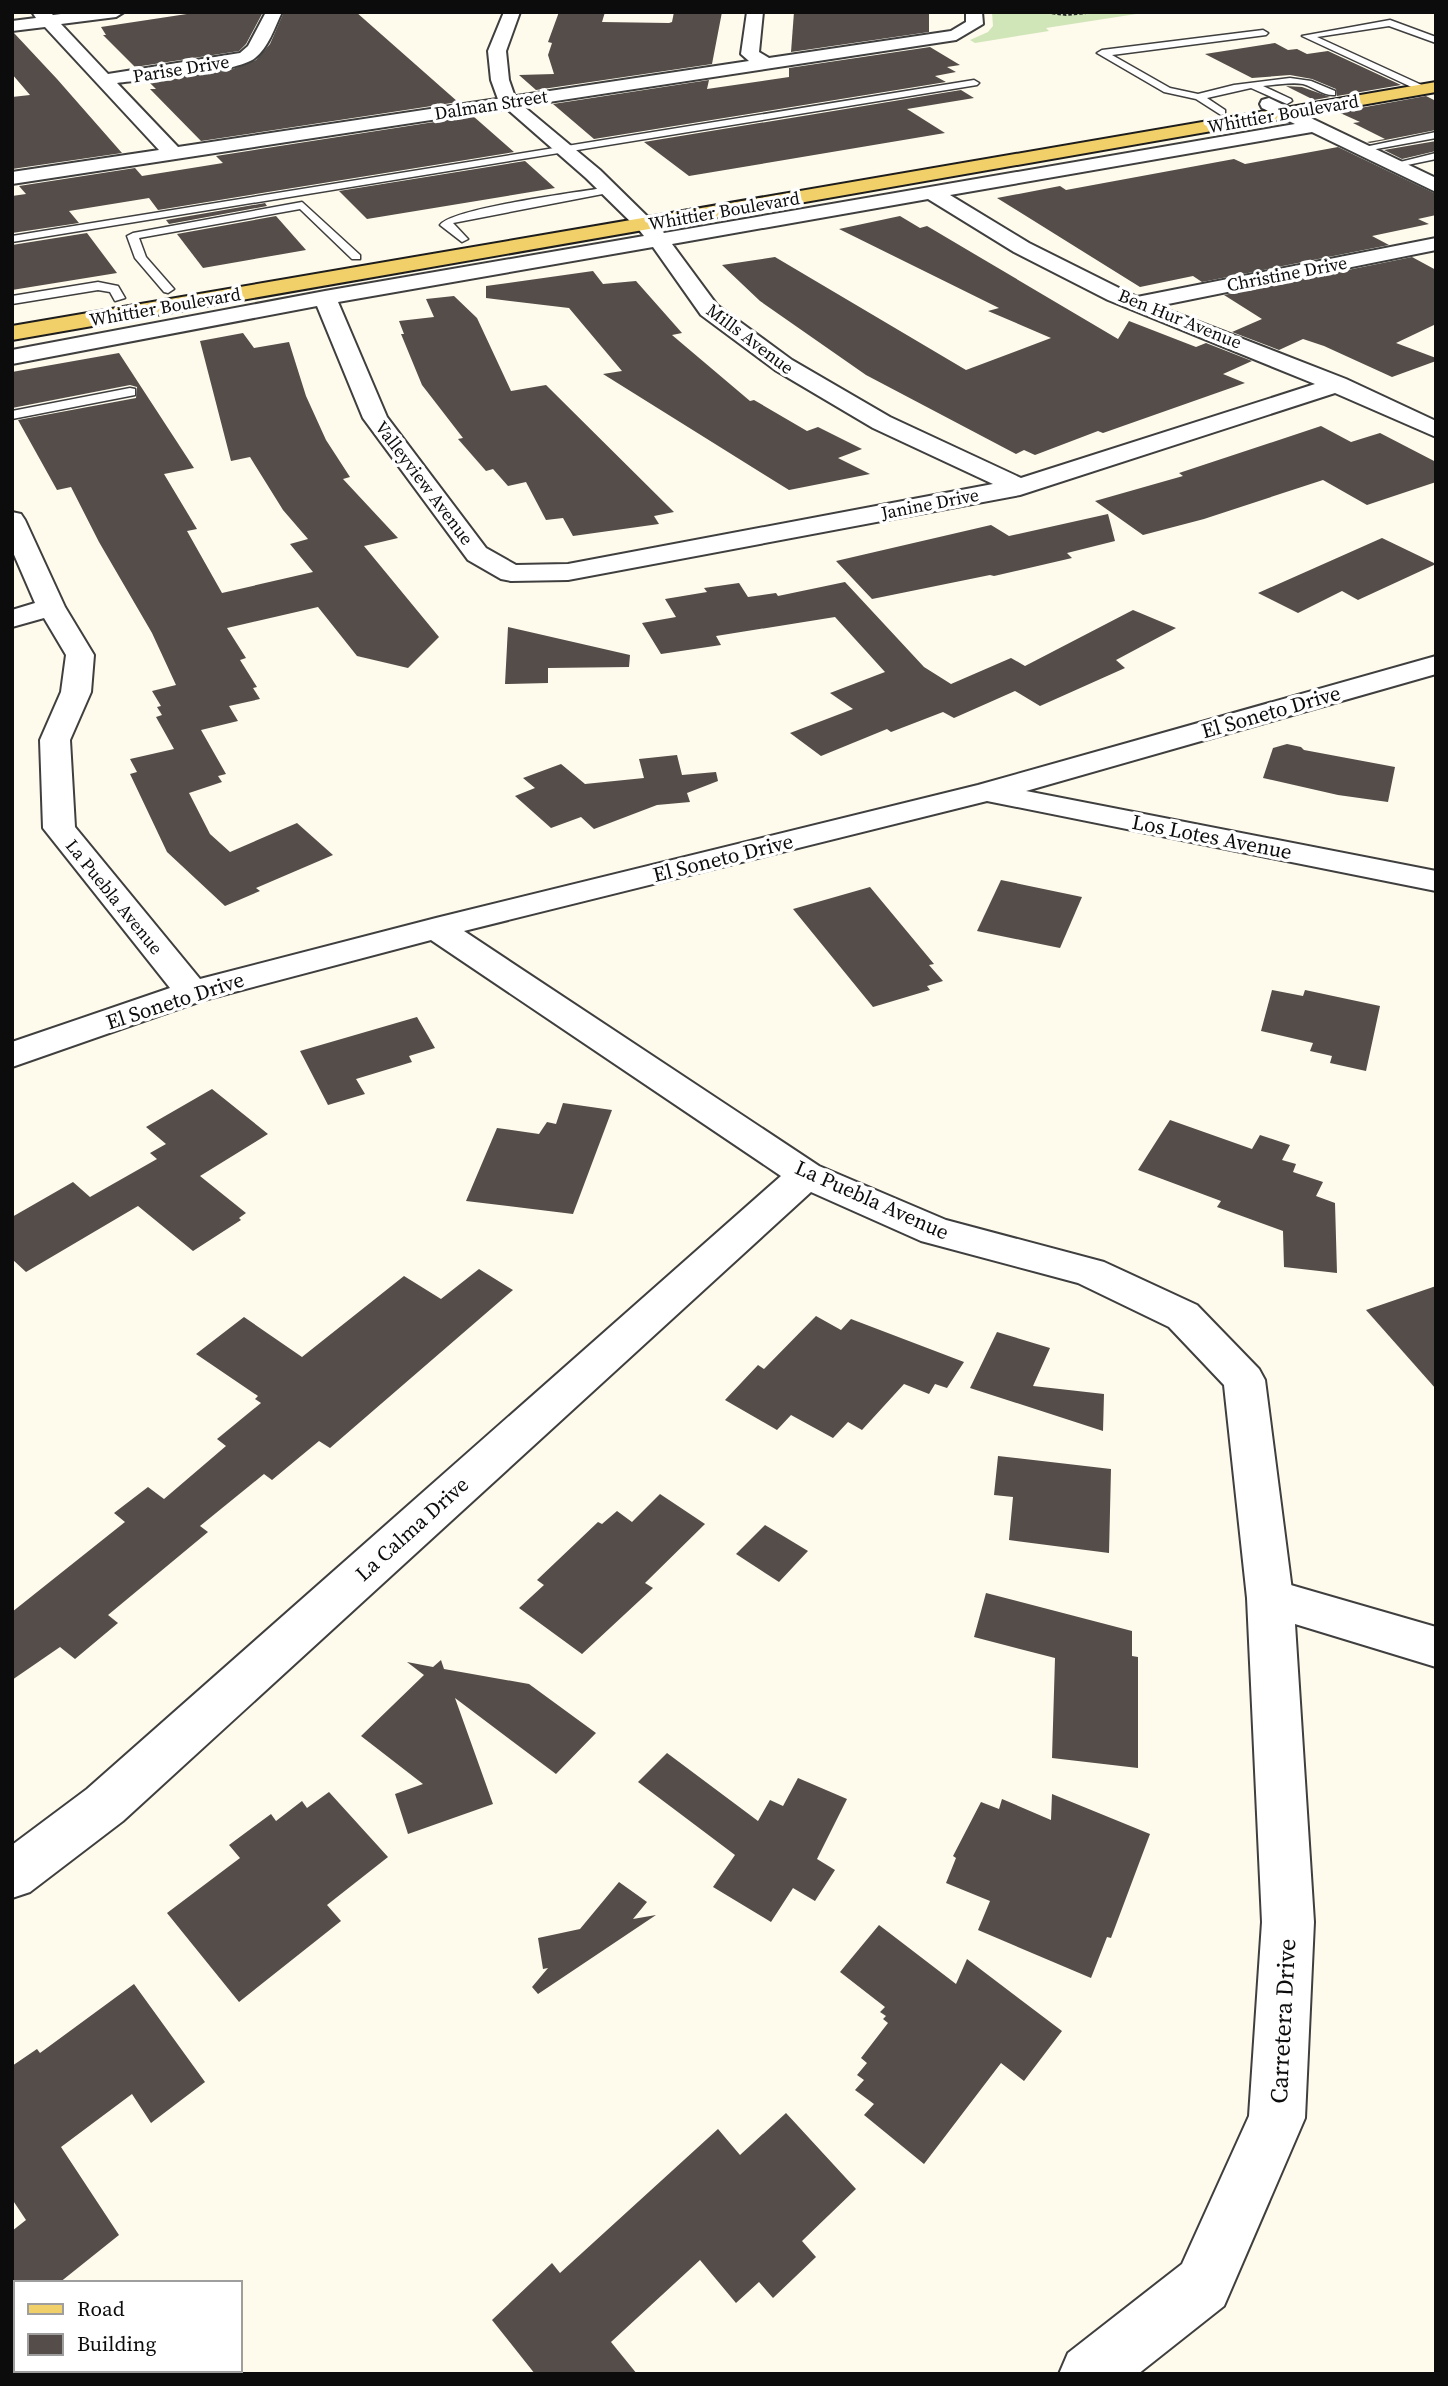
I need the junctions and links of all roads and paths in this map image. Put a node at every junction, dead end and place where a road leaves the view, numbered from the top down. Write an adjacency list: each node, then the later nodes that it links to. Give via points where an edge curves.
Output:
1 (116, 12): 7 (street)
2 (274, 12): 14 (street, Parise Drive, via 246,57)
3 (512, 12): 21 (street, via 497,51)
4 (755, 12): 12 (street, via 750,54)
5 (1041, 12): 6 (path)
6 (1097, 12)
7 (44, 17): 9 (street); 14 (street)
8 (971, 21): 12 (street, Dalman Street, via 956,35)
9 (12, 26)
10 (1263, 33): 20 (lane, via 1102,53 1167,90)
11 (1436, 40): 15 (lane, via 1390,23 1307,36)
12 (766, 64): 21 (street, Dalman Street)
13 (1436, 75): 15 (main road, Whittier Boulevard)
14 (104, 80): 28 (street)
15 (1404, 80): 18 (lane); 19 (main road, Whittier Boulevard)
16 (974, 83): 27 (lane)
17 (1255, 86): 19 (lane, via 1303,81); 20 (lane); 22 (lane)
18 (1429, 88): 22 (main road, Whittier Boulevard)
19 (1331, 93): 22 (main road, Whittier Boulevard)
20 (1199, 97): 23 (lane)
21 (508, 102): 27 (street, Mills Avenue); 28 (street, Dalman Street)
22 (1281, 106): 23 (main road, Whittier Boulevard); 24 (street); 35 (main road, Whittier Boulevard)
23 (1221, 112): 35 (main road, Whittier Boulevard)
24 (1315, 126): 26 (street); 34 (street, Whittier Boulevard)
25 (1436, 135): 26 (lane)
26 (1360, 149): 30 (street)
27 (565, 150): 33 (street, Mills Avenue); 36 (lane)
28 (174, 154): 31 (street, Dalman Street)
29 (1436, 156): 30 (lane)
30 (1392, 165): 32 (street)
31 (12, 178)
32 (1436, 186)
33 (609, 190): 35 (street, Mills Avenue); 38 (lane, via 449,221 446,225)
34 (931, 192): 39 (street, Whittier Boulevard); 47 (street, Ben Hur Avenue, via 1047,260)
35 (637, 218): 38 (main road, Whittier Boulevard); 39 (street, Mills Avenue); 49 (main road, Whittier Boulevard)
36 (71, 228): 37 (lane); 41 (lane, via 76,235 72,239)
37 (12, 239)
38 (462, 239): 42 (main road, Whittier Boulevard)
39 (662, 242): 45 (street, Whittier Boulevard); 55 (street, Mills Avenue, via 689,287 710,311 778,362 887,428)
40 (1436, 244): 47 (street, Christine Drive)
41 (12, 250)
42 (356, 257): 43 (main road, Whittier Boulevard); 43 (lane, via 302,205 133,236 141,258)
43 (168, 289): 44 (main road, Whittier Boulevard)
44 (119, 298): 46 (lane, via 114,289 97,286); 48 (main road, Whittier Boulevard)
45 (325, 298): 50 (street, Whittier Boulevard); 57 (street, Valleyview Avenue, via 374,418 477,554)
46 (12, 300)
47 (1138, 303): 51 (street, Ben Hur Avenue)
48 (12, 316)
49 (12, 333)
50 (12, 357)
51 (1338, 384): 54 (street, Ben Hur Avenue); 55 (street, Janine Drive)
52 (130, 392): 53 (lane)
53 (12, 415)
54 (1436, 430)
55 (1020, 487): 57 (street, Janine Drive, via 568,572)
56 (12, 520): 58 (street, La Puebla Avenue)
57 (511, 573)
58 (51, 607): 59 (street); 64 (street, La Puebla Avenue, via 80,655 76,692 55,740 59,828)
59 (12, 619)
60 (1436, 665): 61 (street, El Soneto Drive)
61 (988, 792): 62 (street, Los Lotes Avenue); 63 (street, El Soneto Drive)
62 (1436, 881)
63 (436, 928): 64 (street, El Soneto Drive); 66 (street, La Puebla Avenue)
64 (192, 992): 65 (street, El Soneto Drive)
65 (12, 1055)
66 (806, 1175): 67 (street, La Puebla Avenue, via 935,1231 1090,1272 1183,1316 1244,1380); 69 (street, La Calma Drive, via 105,1805)
67 (1270, 1598): 68 (street); 70 (street, Carretera Drive, via 1288,1922 1277,2118 1203,2285)
68 (1436, 1647)
69 (12, 1875)
70 (1089, 2374)

